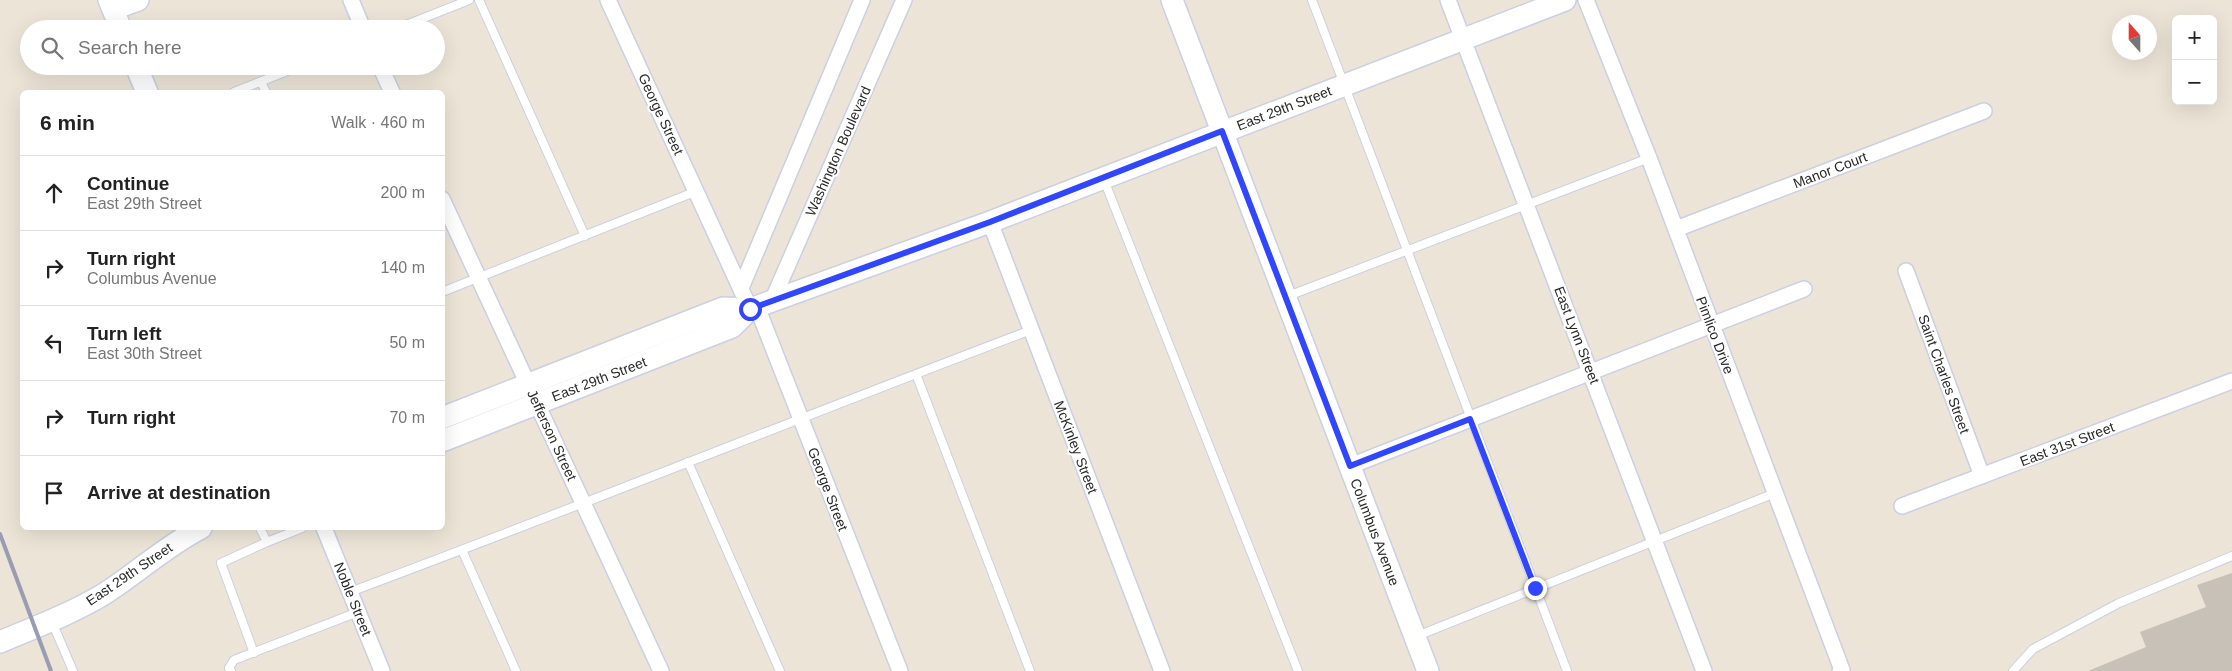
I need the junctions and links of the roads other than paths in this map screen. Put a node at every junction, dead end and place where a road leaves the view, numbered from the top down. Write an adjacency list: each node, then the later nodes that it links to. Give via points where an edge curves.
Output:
1 (138, 0): 13 (street)
2 (350, 0): 14 (street)
3 (469, 0): 15 (lane)
4 (480, 0): 35 (lane)
5 (608, 0): 30 (street, George Street)
6 (862, 0): 39 (street)
7 (904, 0): 43 (street, Washington Boulevard)
8 (1172, 0): 27 (street, Columbus Avenue)
9 (1312, 0): 21 (lane)
10 (1448, 0): 16 (street, East Lynn Street)
11 (1565, 0): 16 (street, East 29th Street)
12 (1586, 0): 28 (street, Pimlico Drive)
13 (114, 13)
14 (359, 20)
15 (419, 20)
16 (1464, 39): 21 (street, East 29th Street); 31 (street, East Lynn Street)
17 (140, 75): 22 (street)
18 (278, 75): 20 (lane)
19 (384, 75): 25 (street)
20 (261, 82): 23 (lane); 24 (lane)
21 (1345, 84): 27 (street, East 29th Street); 36 (lane)
22 (146, 90)
23 (239, 90)
24 (265, 90)
25 (391, 90)
26 (1984, 111): 34 (street, Manor Court)
27 (1222, 131): 29 (street, East 29th Street); 42 (street, Columbus Avenue)
28 (1649, 158): 31 (lane); 34 (street, Pimlico Drive)
29 (1103, 178): 33 (street, East 29th Street); 84 (lane)
30 (697, 191): 35 (lane); 39 (street, George Street)
31 (1527, 204): 36 (lane); 46 (street, East Lynn Street)
32 (445, 205): 38 (street, Jefferson Street)
33 (990, 222): 43 (street, East 29th Street); 45 (street, McKinley Street)
34 (1676, 230): 44 (street, Pimlico Drive)
35 (585, 236): 38 (lane)
36 (1407, 250): 42 (lane); 52 (lane)
37 (1906, 271): 56 (street, Saint Charles Street)
38 (480, 278): 41 (lane); 49 (street, Jefferson Street)
39 (741, 288): 43 (street, George Street)
40 (1804, 289): 44 (street)
41 (445, 291)
42 (1286, 297): 55 (street, Columbus Avenue)
43 (760, 306): 49 (street, East 29th Street, via 732,327); 51 (street, George Street)
44 (1711, 326): 46 (street); 57 (street, Pimlico Drive)
45 (1031, 330): 47 (lane); 83 (street, McKinley Street)
46 (1591, 372): 52 (street); 65 (street, East Lynn Street)
47 (916, 374): 51 (lane); 82 (lane)
48 (2232, 381): 56 (street, East 31st Street)
49 (533, 394): 50 (street, East 29th Street); 53 (street, East 29th Street); 58 (street, Jefferson Street)
50 (445, 417)
51 (800, 418): 54 (lane); 81 (street, George Street)
52 (1470, 419): 55 (street); 68 (lane)
53 (445, 439)
54 (688, 462): 58 (lane); 80 (lane)
55 (1350, 466): 72 (street, Columbus Avenue)
56 (1982, 476): 59 (street, East 31st Street)
57 (1775, 493): 65 (lane); 88 (street, Pimlico Drive)
58 (584, 504): 66 (lane); 79 (street, Jefferson Street)
59 (1902, 506)
60 (197, 530): 71 (street, East 29th Street, via 182,537 105,593)
61 (261, 530): 64 (lane)
62 (297, 530): 64 (lane)
63 (325, 530): 69 (street, Noble Street)
64 (267, 542): 74 (lane, via 220,563)
65 (1654, 542): 68 (lane); 87 (street, East Lynn Street)
66 (462, 550): 69 (lane); 78 (lane)
67 (2232, 556): 89 (lane, via 2110,608 2033,649)
68 (1535, 588): 72 (lane); 86 (lane)
69 (350, 592): 70 (street, Noble Street)
70 (358, 612): 74 (lane); 77 (street, Noble Street)
71 (51, 620): 73 (street, East 29th Street); 75 (lane)
72 (1415, 637): 85 (street, Columbus Avenue)
73 (0, 642)
74 (254, 653): 76 (lane, via 234,660 229,668)
75 (73, 671)
76 (231, 671)
77 (382, 671)
78 (516, 671)
79 (661, 671)
80 (780, 671)
81 (900, 671)
82 (1030, 671)
83 (1162, 671)
84 (1298, 671)
85 (1428, 671)
86 (1567, 671)
87 (1704, 671)
88 (1842, 671)
89 (2013, 671)

